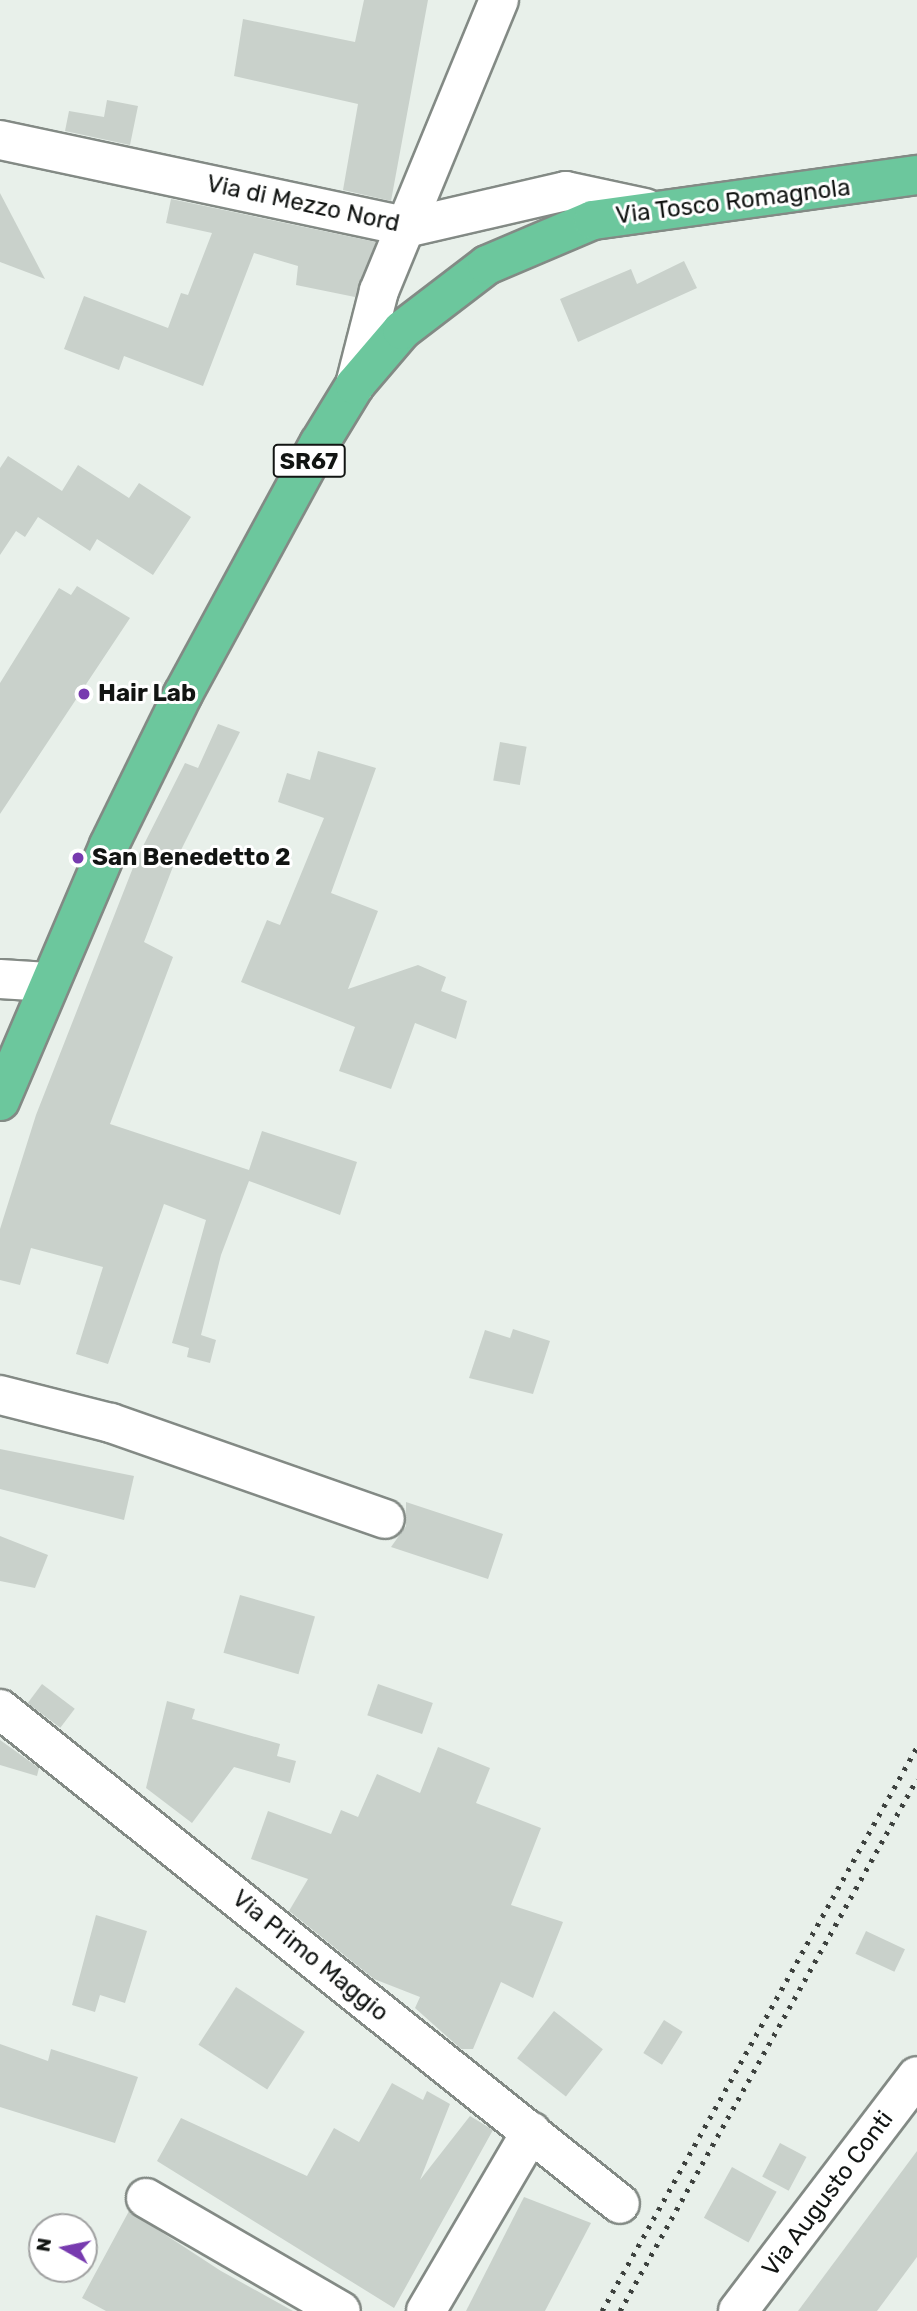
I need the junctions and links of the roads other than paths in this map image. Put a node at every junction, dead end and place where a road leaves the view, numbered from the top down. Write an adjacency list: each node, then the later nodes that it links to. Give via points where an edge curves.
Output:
1 (499, 0): 5 (street)
2 (0, 140): 5 (street, Via di Mezzo Nord)
3 (917, 175): 4 (main road, Via Tosco Romagnola / SR67, via 806,194)
4 (645, 208): 5 (street, Via di Mezzo Nord, via 566,191); 6 (main road, Via Tosco Romagnola / SR67, via 552,234 487,265 424,311)
5 (410, 227): 6 (street, via 367,326)
6 (355, 385): 8 (main road, Via Tosco Romagnola / SR67, via 183,694)
7 (0, 979): 8 (street)
8 (48, 982): 9 (main road, Via Tosco Romagnola / SR67)
9 (3, 1075)
10 (0, 1395): 11 (street, via 111,1423)
11 (385, 1519)
12 (0, 1709): 14 (street, Via Primo Maggio)
13 (917, 2076): 17 (street, Via Augusto Conti)
14 (531, 2132): 16 (street, Via Primo Maggio); 19 (street)
15 (146, 2198): 18 (street)
16 (620, 2204)
17 (752, 2306)
18 (341, 2311)
19 (426, 2311)

